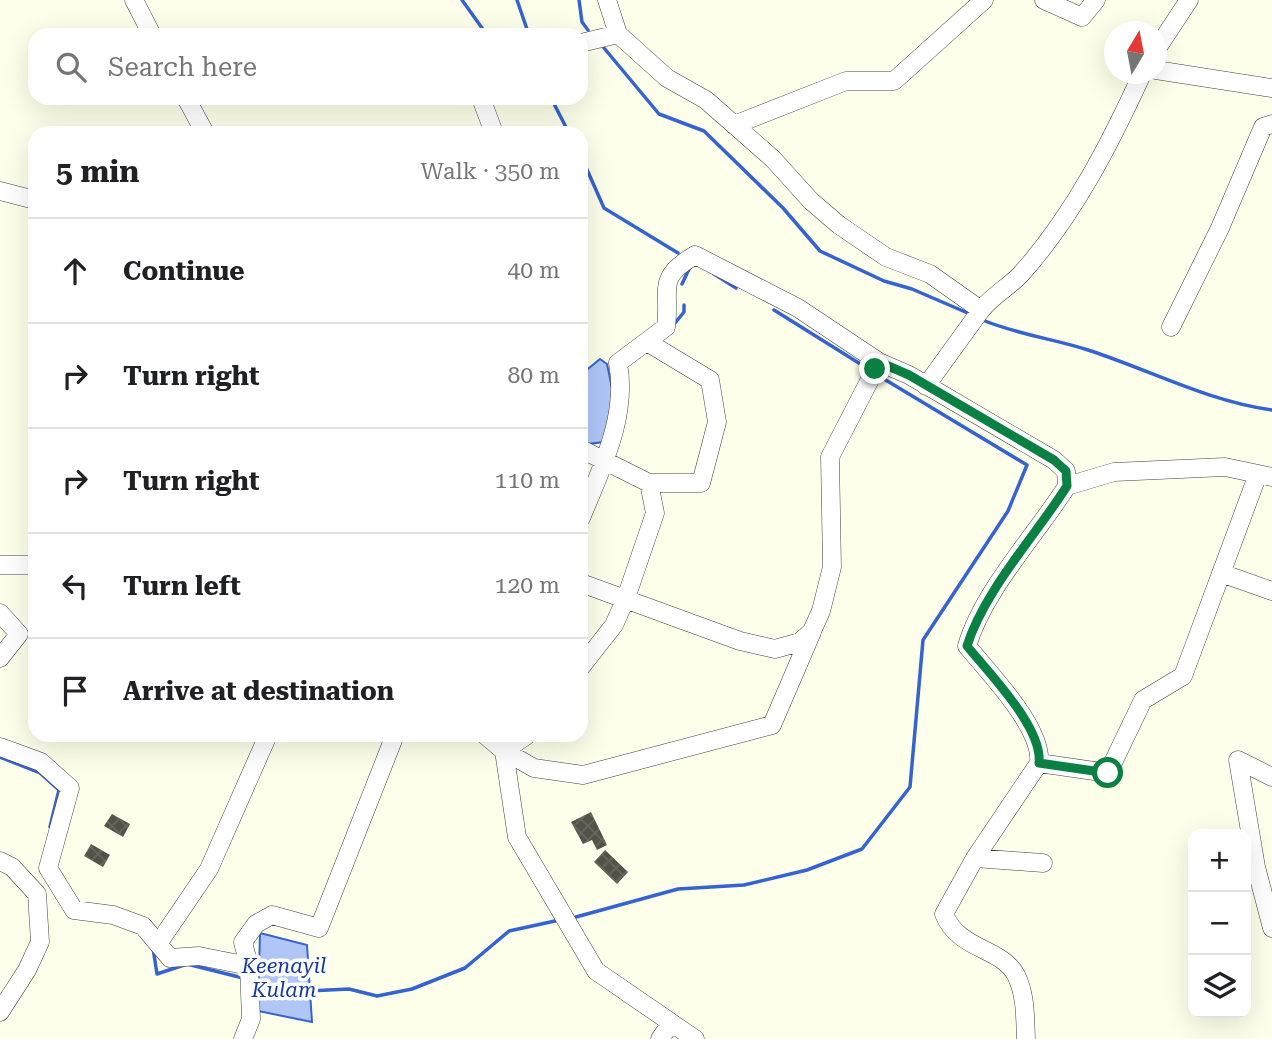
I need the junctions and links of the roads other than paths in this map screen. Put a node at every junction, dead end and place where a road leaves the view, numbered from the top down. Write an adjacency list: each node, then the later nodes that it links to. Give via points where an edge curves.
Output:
1 (134, 0): 7 (street)
2 (607, 0): 8 (street)
3 (984, 0): 17 (street, via 894,81 845,81)
4 (1044, 0): 5 (street, via 1082,18)
5 (1096, 0)
6 (1189, 0): 9 (street)
7 (148, 28)
8 (618, 34): 10 (street); 17 (street, via 667,78 706,100)
9 (1167, 34)
10 (588, 41)
11 (1167, 72): 13 (street)
12 (1137, 84): 22 (street, via 1068,212 1020,275 990,298)
13 (1272, 88)
14 (190, 105): 18 (street)
15 (484, 105): 19 (street)
16 (1272, 124): 23 (street, via 1263,127 1220,229)
17 (734, 125): 22 (street, via 839,225 886,257 930,274)
18 (201, 126)
19 (491, 126)
20 (0, 191): 21 (street)
21 (28, 198)
22 (978, 315): 26 (street)
23 (1171, 327)
24 (647, 342): 25 (street, via 666,327 666,286 673,268 695,255 797,307); 28 (street, via 618,363 623,389); 30 (street, via 710,380 717,422 701,484)
25 (875, 369): 26 (street); 40 (street, via 830,457 832,567)
26 (926, 386): 31 (street, via 1054,460 1066,471)
27 (588, 452): 28 (street)
28 (605, 459): 30 (street); 32 (street)
29 (1265, 476): 31 (street, via 1225,467 1114,472); 35 (street)
30 (649, 483): 38 (street, via 655,513)
31 (1067, 486): 51 (street, via 1000,584 967,646 1023,717 1040,750)
32 (588, 501)
33 (0, 565): 34 (street)
34 (28, 565)
35 (1221, 573): 37 (street); 51 (street, via 1183,676 1143,700 1108,773)
36 (588, 585): 38 (street)
37 (1272, 590)
38 (626, 598): 40 (street, via 740,641 775,649 800,642); 42 (street, via 614,625)
39 (0, 613): 41 (street, via 19,634)
40 (812, 631): 50 (street, via 772,725 583,775 534,768)
41 (0, 658)
42 (588, 658)
43 (0, 729): 44 (street)
44 (0, 736)
45 (265, 742): 58 (street, via 209,869)
46 (392, 742): 59 (street, via 319,928 272,915 256,924 243,942)
47 (493, 742): 50 (street)
48 (517, 742): 50 (street)
49 (0, 747): 56 (street, via 41,762 70,788 47,868)
50 (504, 751): 61 (street, via 517,836 596,971)
51 (1039, 763): 53 (street)
52 (1272, 778): 57 (street, via 1238,760 1256,867)
53 (975, 858): 55 (street); 65 (street, via 944,914 950,930 1016,974 1023,996)
54 (0, 862): 56 (street)
55 (1043, 863)
56 (48, 892): 58 (street, via 74,910 113,915 143,926); 60 (street, via 40,942)
57 (1272, 928)
58 (158, 944): 59 (street, via 170,958 199,956)
59 (250, 975): 62 (street, via 251,1019)
60 (0, 1012)
61 (671, 1023): 63 (street); 64 (street)
62 (243, 1039)
63 (660, 1039)
64 (695, 1039)
65 (1026, 1039)

